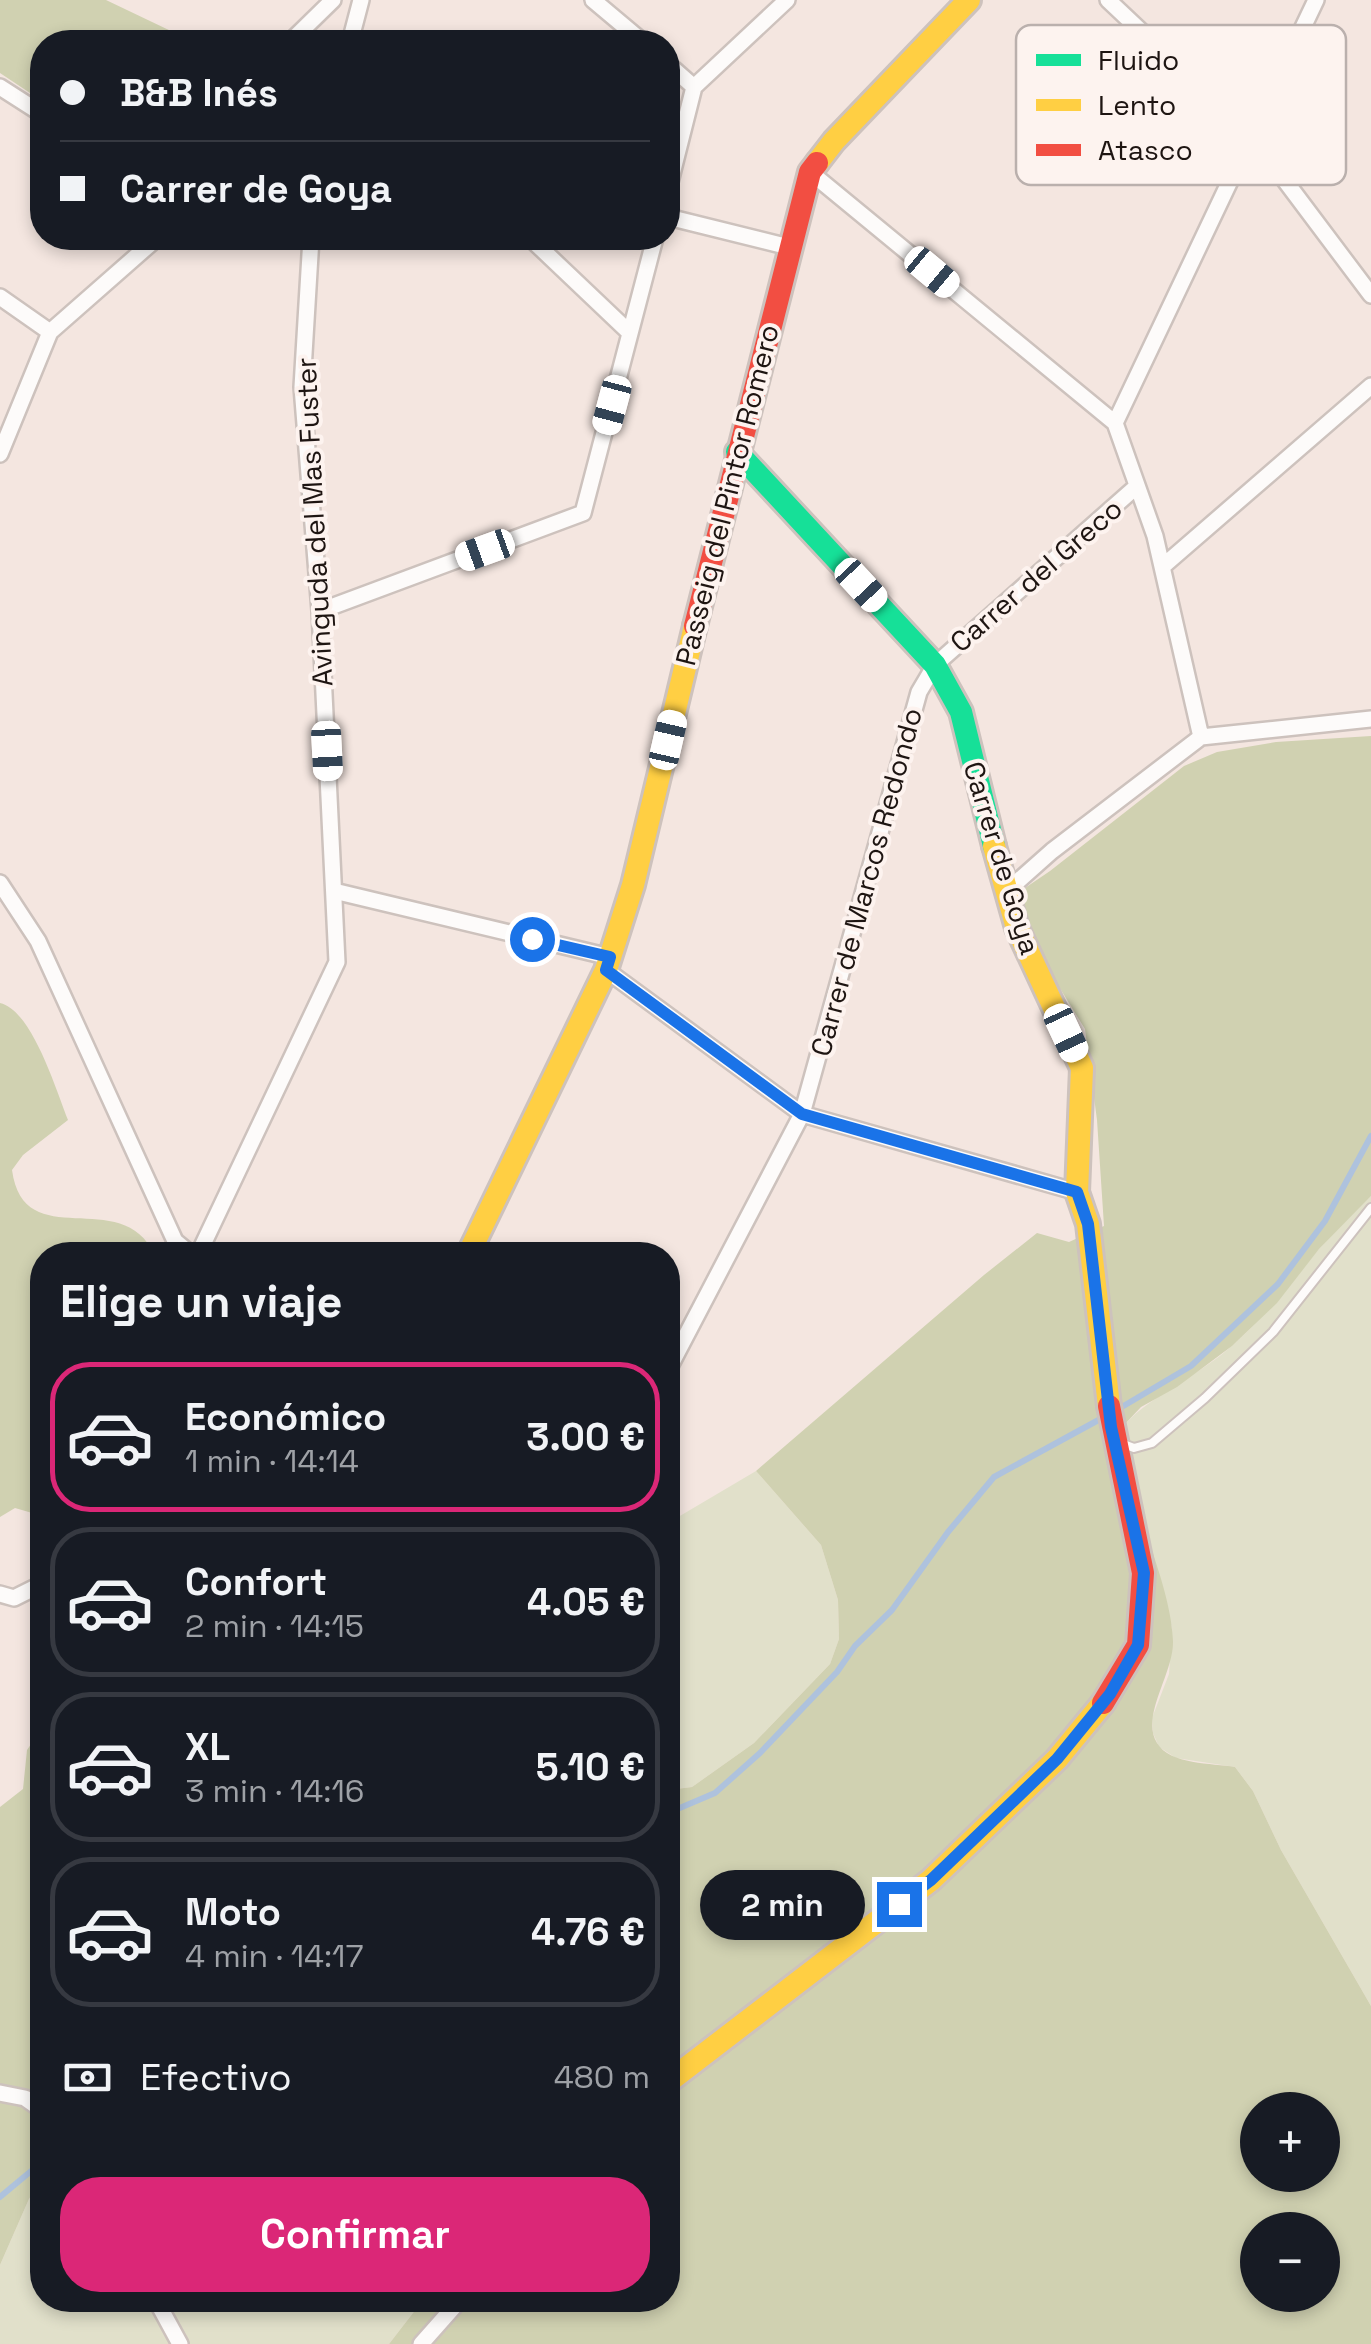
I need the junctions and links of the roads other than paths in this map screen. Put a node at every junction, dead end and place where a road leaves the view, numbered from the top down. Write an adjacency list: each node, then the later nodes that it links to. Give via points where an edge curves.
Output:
1 (333, 0): 10 (street)
2 (361, 0): 11 (street)
3 (593, 0): 12 (street)
4 (969, 0): 18 (street, Passeig del Pintor Romero)
5 (1108, 0): 8 (street)
6 (1316, 0): 9 (street)
7 (784, 1): 15 (street)
8 (1134, 25)
9 (1304, 25)
10 (302, 30)
11 (353, 30)
12 (629, 30)
13 (680, 75): 15 (street)
14 (0, 87): 16 (street)
15 (694, 87): 17 (street)
16 (30, 106)
17 (680, 142)
18 (810, 172): 22 (street, Passeig del Pintor Romero); 32 (street)
19 (1226, 185): 32 (street)
20 (1288, 185): 27 (street)
21 (680, 220): 22 (street)
22 (789, 247): 33 (street, Passeig del Pintor Romero)
23 (143, 250): 29 (street)
24 (310, 250): 37 (street, Avinguda del Mas Fuster, via 302,387)
25 (543, 250): 30 (street)
26 (652, 250): 30 (street)
27 (1371, 295)
28 (0, 298): 29 (street)
29 (50, 332): 34 (street)
30 (630, 333): 37 (street, via 584,513)
31 (1371, 386): 36 (street)
32 (1115, 423): 35 (street)
33 (736, 452): 38 (street, Carrer de Goya); 44 (street, Passeig del Pintor Romero, via 633,884)
34 (0, 454)
35 (1137, 486): 36 (street); 38 (street, Carrer del Greco)
36 (1162, 566): 40 (street)
37 (320, 611): 42 (street, Avinguda del Mas Fuster)
38 (935, 664): 43 (street, Carrer de Goya, via 961,712); 45 (street, Carrer de Marcos Redondo, via 919,692)
39 (1371, 719): 40 (street)
40 (1201, 737): 43 (street)
41 (0, 883): 48 (street, via 38,941)
42 (334, 890): 44 (street); 49 (street, Avinguda del Mas Fuster, via 337,962)
43 (1008, 890): 46 (street, Carrer de Goya, via 1017,928 1082,1068)
44 (608, 963): 45 (street); 50 (street, Passeig del Pintor Romero)
45 (802, 1114): 46 (street); 51 (street, Carrer de Marcos Redondo)
46 (1077, 1192): 52 (street, Carrer de Goya, via 1088,1224)
47 (1371, 1208): 52 (lane, via 1273,1332 1205,1398 1152,1443 1134,1448)
48 (176, 1242)
49 (201, 1242)
50 (474, 1242)
51 (680, 1347)
52 (1112, 1434): 55 (street, Carrer de Goya, via 1144,1573 1138,1645 1110,1694 1057,1759 931,1880)
53 (30, 1590): 54 (street, via 14,1598)
54 (0, 1594)
55 (680, 2072)
56 (0, 2093): 57 (street)
57 (30, 2102)
58 (163, 2312): 60 (street)
59 (449, 2312): 61 (street)
60 (180, 2344)
61 (421, 2344)

